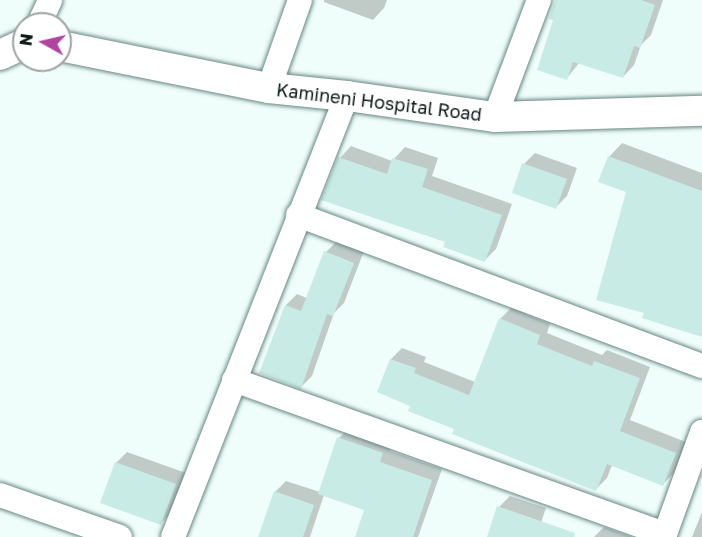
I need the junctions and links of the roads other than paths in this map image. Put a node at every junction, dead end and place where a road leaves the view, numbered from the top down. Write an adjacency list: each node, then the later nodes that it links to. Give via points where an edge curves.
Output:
1 (300, 0): 4 (street)
2 (539, 0): 7 (street)
3 (72, 48): 4 (street, Kamineni Hospital Road)
4 (269, 88): 5 (street, Kamineni Hospital Road)
5 (347, 96): 7 (street, Kamineni Hospital Road); 8 (street)
6 (702, 111): 7 (street, Kamineni Hospital Road)
7 (495, 117)
8 (298, 215): 9 (street); 10 (street)
9 (702, 366)
10 (234, 380): 13 (street); 15 (street)
11 (702, 432): 13 (street)
12 (0, 495): 14 (street)
13 (665, 536)
14 (120, 537)
15 (173, 537)

